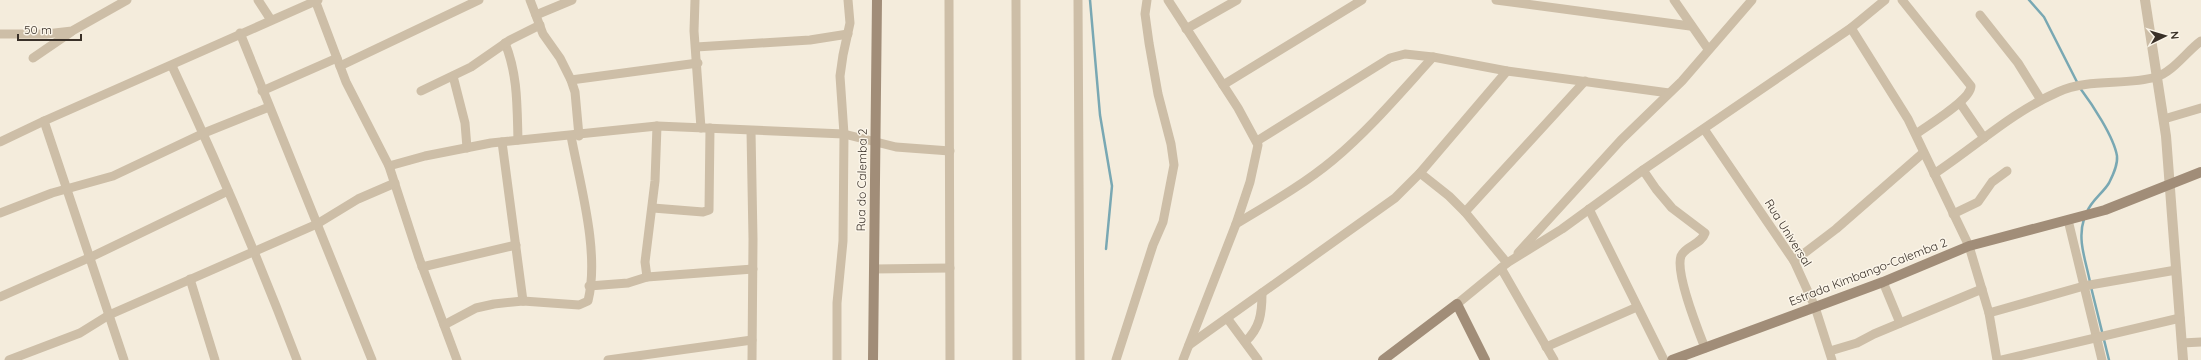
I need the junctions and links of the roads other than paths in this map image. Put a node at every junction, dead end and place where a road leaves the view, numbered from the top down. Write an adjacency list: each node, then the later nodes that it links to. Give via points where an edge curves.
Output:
1 (127, 0): 30 (street)
2 (258, 0): 25 (street)
3 (316, 0): 25 (street); 40 (street)
4 (479, 0): 40 (street)
5 (530, 0): 23 (street)
6 (572, 0): 23 (street)
7 (695, 0): 36 (street)
8 (848, 0): 33 (street)
9 (877, 0): 68 (main road, Rua do Calemba 2)
10 (949, 0): 73 (street)
11 (1016, 0): 146 (street)
12 (1078, 0): 147 (street)
13 (1147, 0): 148 (street, via 1145,14 1149,43 1174,165 1163,222 1153,245)
14 (1168, 0): 29 (street)
15 (1237, 0): 29 (street)
16 (1362, 0): 48 (street)
17 (1496, 0): 27 (street)
18 (1674, 0): 27 (street)
19 (1885, 0): 28 (street)
20 (1902, 0): 53 (street, via 1970,82 1970,93)
21 (2145, 0): 45 (street)
22 (1750, 1): 37 (street)
23 (536, 15): 26 (street)
24 (1980, 15): 52 (street, via 2018,63)
25 (271, 20): 31 (street)
26 (540, 25): 35 (street); 46 (street)
27 (1690, 26): 37 (street)
28 (1851, 28): 60 (street); 64 (street)
29 (1186, 29): 48 (street)
30 (72, 31): 32 (street); 39 (street)
31 (240, 33): 42 (street); 49 (street)
32 (0, 34)
33 (848, 34): 36 (street, via 810,40); 63 (street, via 840,76)
34 (2201, 41): 45 (street)
35 (505, 43): 44 (street, via 479,62); 67 (street, via 512,58 516,81)
36 (696, 47): 41 (street)
37 (1708, 49): 51 (street)
38 (1433, 57): 43 (street); 69 (street, via 1412,54 1390,58); 93 (street, via 1383,112 1333,160 1299,185)
39 (33, 58)
40 (338, 62): 49 (street); 75 (street)
41 (698, 62): 46 (street); 59 (street)
42 (172, 66): 57 (street); 62 (street)
43 (1507, 71): 47 (street); 79 (street)
44 (453, 76): 50 (street); 72 (street)
45 (2158, 77): 52 (street, via 2079,86); 56 (street)
46 (571, 80): 65 (street)
47 (1585, 81): 51 (street); 88 (street)
48 (1223, 85): 69 (street)
49 (262, 91): 54 (street)
50 (421, 91)
51 (1669, 93): 90 (street)
52 (2041, 100): 66 (street)
53 (1960, 103): 64 (street); 66 (street)
54 (269, 107): 62 (street); 92 (street)
55 (2201, 108): 56 (street)
56 (2164, 119): 82 (street)
57 (44, 121): 70 (street); 83 (street)
58 (657, 126): 59 (street); 65 (street); 85 (street, via 658,150)
59 (706, 128): 61 (street); 85 (street, via 709,210 703,212)
60 (1704, 129): 76 (street); 100 (street, Rua Universal)
61 (751, 131): 63 (street); 104 (street)
62 (204, 133): 83 (street, via 113,176); 84 (street)
63 (844, 134): 68 (street); 143 (street, via 843,241 837,303)
64 (1916, 134): 74 (street)
65 (575, 136): 67 (street); 110 (street, via 589,239)
66 (1984, 138): 80 (street)
67 (518, 140): 71 (street)
68 (876, 141): 73 (street, via 896,147); 105 (main road, Rua do Calemba 2)
69 (1257, 141): 93 (street, via 1257,155)
70 (0, 142)
71 (502, 142): 72 (street); 95 (street)
72 (467, 148): 75 (street)
73 (950, 151): 103 (street)
74 (1923, 153): 80 (street); 100 (street, via 1842,224)
75 (389, 166): 81 (street)
76 (1643, 170): 86 (street); 132 (street, via 1672,208 1705,233 1701,240 1682,254 1681,261 1686,293)
77 (2007, 171): 89 (street, via 1992,182 1978,202)
78 (2201, 172): 82 (main road)
79 (1420, 173): 88 (street); 113 (street, via 1395,198)
80 (1934, 174): 89 (street)
81 (394, 183): 92 (street, via 358,199); 102 (street)
82 (2170, 183): 91 (main road, Estrada Kimbango-Calemba 2, via 2098,212); 106 (street)
83 (67, 188): 87 (street); 98 (street)
84 (228, 191): 97 (street); 98 (street)
85 (653, 208): 107 (street, via 645,262)
86 (1588, 209): 94 (street); 117 (street)
87 (0, 212)
88 (1465, 212): 101 (street)
89 (1953, 214): 96 (street)
90 (1551, 215): 94 (street); 99 (street)
91 (2072, 219): 96 (main road, Estrada Kimbango-Calemba 2); 111 (street)
92 (317, 224): 97 (street); 139 (street)
93 (1236, 224): 130 (street)
94 (1562, 229): 99 (street)
95 (516, 246): 102 (street); 115 (street)
96 (1969, 246): 109 (main road, Estrada Kimbango-Calemba 2); 112 (street)
97 (254, 251): 108 (street); 138 (street)
98 (91, 257): 114 (street); 120 (street)
99 (1515, 258): 101 (street)
100 (1794, 261): 118 (street, Rua Universal)
101 (1504, 265): 116 (street); 131 (street)
102 (422, 267): 124 (street)
103 (950, 268): 105 (street); 145 (street)
104 (753, 269): 107 (street); 126 (street)
105 (874, 269): 144 (main road, Rua do Calemba 2)
106 (2176, 270): 111 (street); 122 (street)
107 (647, 277): 110 (street, via 628,283)
108 (190, 280): 120 (street); 137 (street)
109 (1883, 282): 118 (main road, Estrada Kimbango-Calemba 2); 123 (street)
110 (589, 286): 115 (street, via 588,301 581,304)
111 (2084, 286): 119 (street); 125 (street)
112 (1982, 289): 119 (street); 123 (street)
113 (1262, 293): 121 (street); 127 (street, via 1260,322 1252,336)
114 (0, 297)
115 (523, 301): 124 (street, via 476,308)
116 (1457, 304): 151 (main road); 152 (main road)
117 (1636, 307): 131 (street); 154 (street)
118 (1815, 307): 132 (main road, Estrada Kimbango-Calemba 2); 133 (street, Rua Universal)
119 (1989, 313): 156 (street)
120 (109, 315): 135 (street, via 80,333); 136 (street)
121 (1227, 318): 127 (street); 130 (street)
122 (2180, 318): 125 (street); 129 (street)
123 (1900, 323): 133 (street)
124 (444, 325): 140 (street)
125 (2096, 338): 157 (street); 158 (street)
126 (752, 340): 134 (street); 142 (street)
127 (1244, 342): 150 (street)
128 (2201, 342): 129 (street)
129 (2182, 343): 159 (street)
130 (1189, 345): 149 (street)
131 (1546, 347): 153 (street)
132 (1705, 348): 155 (main road, Estrada Kimbango-Calemba 2)
133 (1831, 355)
134 (658, 357): 141 (street)
135 (9, 360)
136 (124, 360)
137 (215, 360)
138 (297, 360)
139 (372, 360)
140 (457, 360)
141 (608, 360)
142 (752, 360)
143 (837, 360)
144 (873, 360)
145 (950, 360)
146 (1017, 360)
147 (1080, 360)
148 (1116, 360)
149 (1183, 360)
150 (1258, 360)
151 (1383, 360)
152 (1485, 360)
153 (1554, 360)
154 (1664, 360)
155 (1672, 360)
156 (1997, 360)
157 (2002, 360)
158 (2102, 360)
159 (2183, 360)

